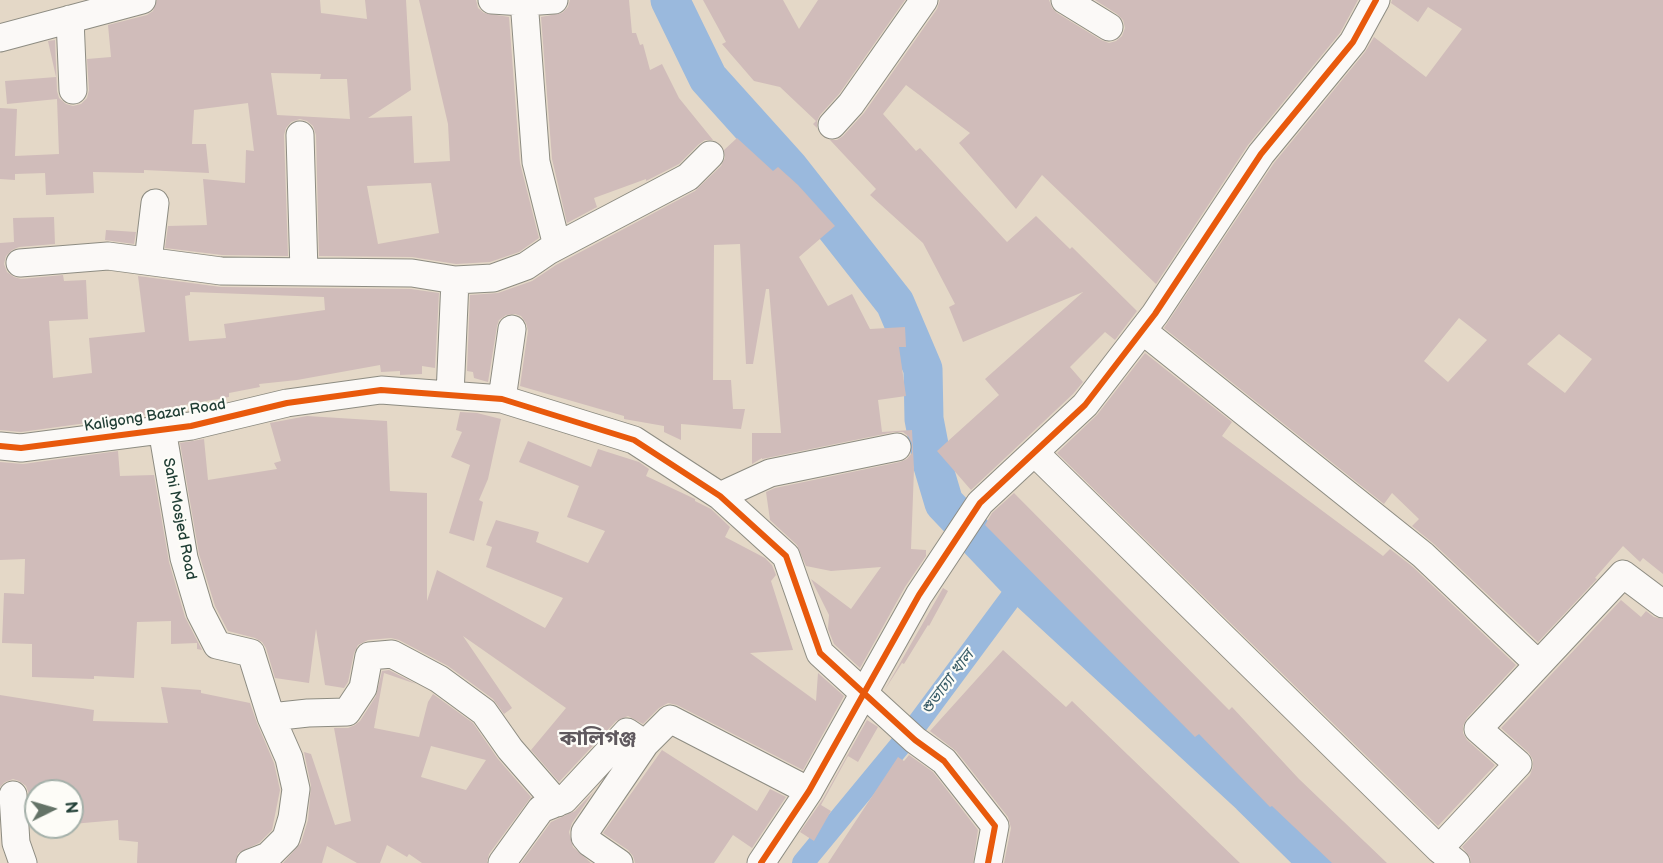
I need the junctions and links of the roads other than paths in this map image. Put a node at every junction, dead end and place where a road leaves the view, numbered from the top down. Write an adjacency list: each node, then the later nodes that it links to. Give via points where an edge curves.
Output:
1 (142, 0): 8 (street)
2 (492, 0): 7 (street)
3 (554, 0): 7 (street)
4 (924, 0): 12 (street)
5 (1065, 0): 9 (street)
6 (1376, 0): 22 (street, via 1353,42 1261,154)
7 (524, 1): 16 (street, via 536,162)
8 (70, 19): 10 (street); 11 (street)
9 (1109, 27)
10 (0, 38)
11 (73, 90)
12 (832, 125)
13 (300, 135): 19 (street)
14 (710, 155): 16 (street, via 687,177)
15 (155, 203): 17 (street)
16 (557, 246): 20 (street, via 526,266 493,278)
17 (148, 261): 18 (street, via 108,256); 19 (street, via 221,271)
18 (20, 263)
19 (304, 272): 20 (street, via 412,273)
20 (455, 280): 23 (street)
21 (512, 329): 24 (street)
22 (1143, 331): 28 (street, via 1085,405); 31 (street, via 1423,555)
23 (450, 395): 24 (street, Kaligong Bazar Road); 25 (street, Kaligong Bazar Road, via 381,390 287,403)
24 (502, 399): 29 (street, Kaligong Bazar Road, via 634,440)
25 (162, 429): 26 (street, Kaligong Bazar Road, via 21,448); 33 (street, Sahi Mosjed Road, via 184,558 200,612 217,645 251,653)
26 (0, 446)
27 (897, 447): 29 (street, via 770,473)
28 (1035, 453): 32 (street, via 981,503 919,595); 38 (street)
29 (720, 496): 32 (street, Kaligong Bazar Road, via 786,556 820,653)
30 (1663, 604): 31 (street, via 1623,574)
31 (1538, 664): 38 (street, via 1478,729 1518,764)
32 (864, 694): 35 (street); 44 (street, Kaligong Bazar Road, via 915,740 944,760 995,826)
33 (271, 717): 37 (street, via 346,712 363,688 369,656 392,654 439,679 484,712 510,750); 40 (street, via 289,758 295,798 286,838 268,856)
34 (645, 744): 35 (street, via 670,719); 37 (street, via 627,732); 42 (street, via 585,832 590,843)
35 (809, 791): 43 (street)
36 (13, 795): 39 (street, via 16,843)
37 (557, 803): 41 (street, via 541,809)
38 (1447, 856)
39 (23, 863)
40 (250, 863)
41 (502, 863)
42 (619, 863)
43 (761, 863)
44 (988, 863)

